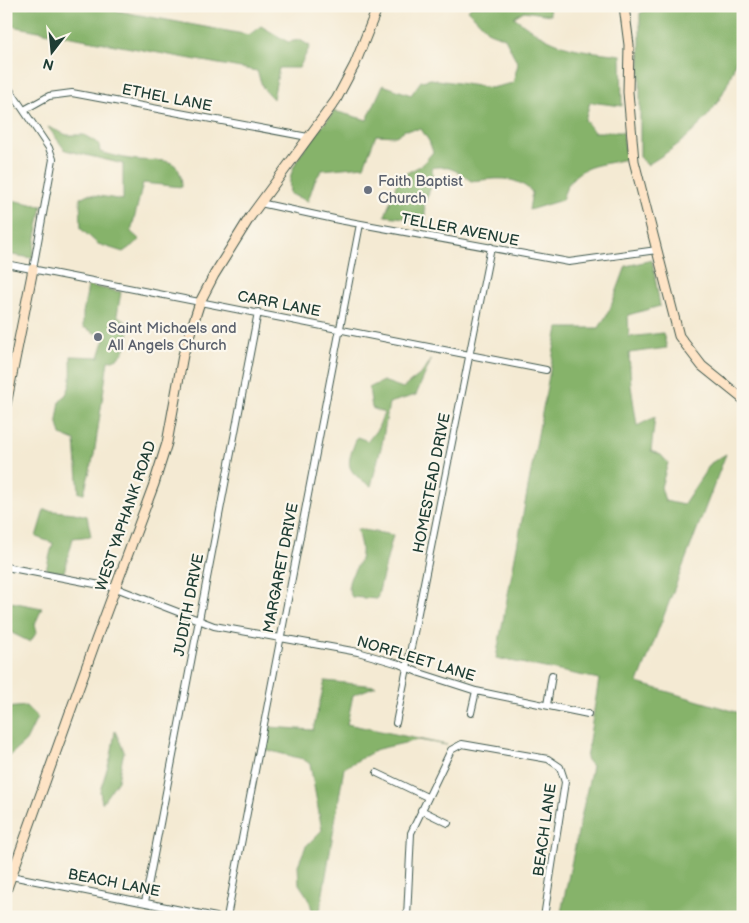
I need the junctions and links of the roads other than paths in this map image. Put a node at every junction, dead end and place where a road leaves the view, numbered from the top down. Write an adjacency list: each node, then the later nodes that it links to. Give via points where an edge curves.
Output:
1 (378, 6): 5 (street, WEST YAPHANK ROAD, via 356,64 336,100)
2 (624, 6): 9 (street, via 634,161)
3 (6, 84): 4 (street)
4 (24, 110): 5 (street, ETHEL LANE, via 50,96 72,93); 11 (street, via 49,148 52,159)
5 (308, 137): 6 (street, WEST YAPHANK ROAD)
6 (260, 203): 7 (street, TELLER AVENUE); 12 (street, WEST YAPHANK ROAD)
7 (360, 224): 8 (street, TELLER AVENUE); 14 (street, MARGARET DRIVE)
8 (491, 247): 9 (street, TELLER AVENUE, via 569,262); 15 (street, HOMESTEAD DRIVE)
9 (657, 250): 17 (street, via 679,336 702,366)
10 (6, 264): 11 (street, CARR LANE)
11 (33, 269): 12 (street, CARR LANE); 18 (street)
12 (200, 302): 13 (street, CARR LANE); 20 (street, WEST YAPHANK ROAD, via 183,355 164,451)
13 (258, 312): 14 (street, CARR LANE); 21 (street, JUDITH DRIVE)
14 (341, 330): 15 (street, CARR LANE); 22 (street, MARGARET DRIVE)
15 (470, 354): 16 (street, CARR LANE); 23 (street, HOMESTEAD DRIVE)
16 (546, 370)
17 (743, 399)
18 (6, 405)
19 (6, 567): 20 (street, NORFLEET LANE)
20 (116, 588): 21 (street, NORFLEET LANE); 34 (street, WEST YAPHANK ROAD)
21 (199, 620): 22 (street, NORFLEET LANE); 36 (street, JUDITH DRIVE)
22 (280, 639): 23 (street, NORFLEET LANE, via 358,652); 38 (street, MARGARET DRIVE)
23 (408, 667): 25 (street, NORFLEET LANE); 29 (street, HOMESTEAD DRIVE)
24 (552, 675): 26 (street)
25 (476, 691): 26 (street, NORFLEET LANE); 27 (street)
26 (547, 705): 28 (street, NORFLEET LANE)
27 (471, 714)
28 (588, 714)
29 (396, 723)
30 (377, 773): 31 (street)
31 (427, 797): 32 (street, BEACH LANE); 40 (street, BEACH LANE, via 451,750 462,744 548,759 560,766 566,782)
32 (421, 810): 33 (street); 39 (street, BEACH LANE, via 411,833)
33 (448, 823)
34 (9, 875): 35 (street, WEST YAPHANK ROAD); 36 (street, BEACH LANE)
35 (6, 891)
36 (145, 902): 37 (street, BEACH LANE)
37 (216, 917)
38 (226, 917)
39 (407, 917)
40 (544, 917)

